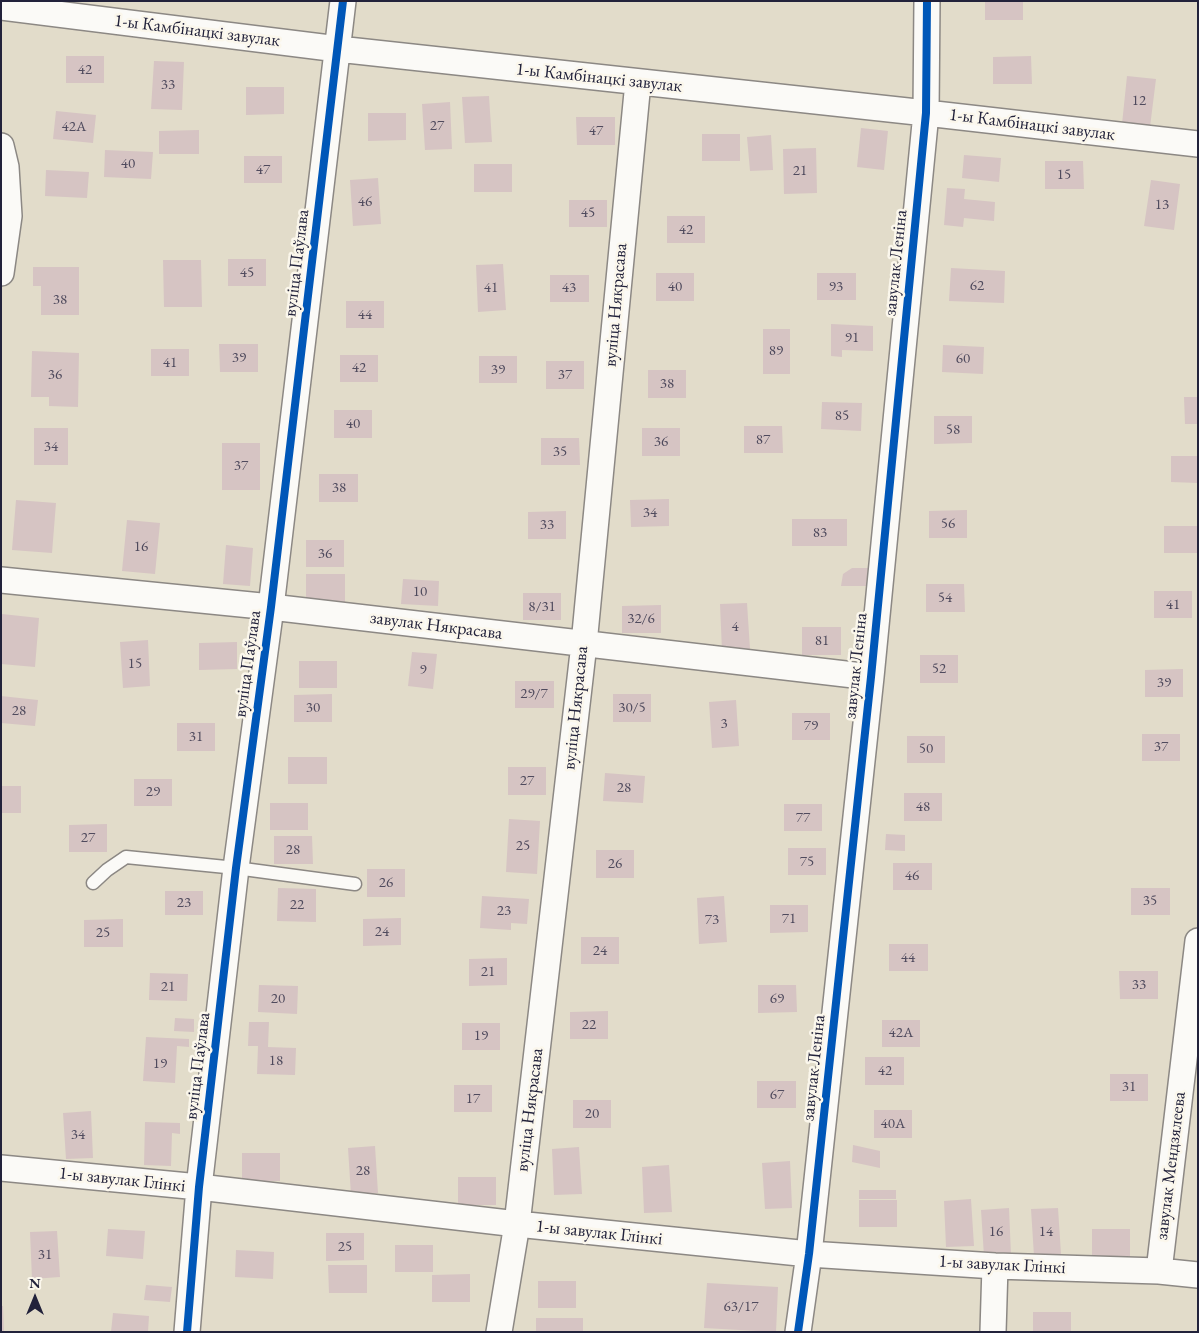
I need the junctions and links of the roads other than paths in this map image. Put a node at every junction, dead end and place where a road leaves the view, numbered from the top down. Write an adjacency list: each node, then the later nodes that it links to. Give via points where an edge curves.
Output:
1 (343, 1): 4 (street, вуліца Паўлава)
2 (927, 1): 6 (street, завулак Леніна)
3 (1, 7): 4 (street, 1-ы Камбінацкі завулак)
4 (338, 49): 5 (street, 1-ы Камбінацкі завулак); 11 (street, вуліца Паўлава)
5 (638, 82): 6 (street, 1-ы Камбінацкі завулак); 12 (street, вуліца Някрасава)
6 (926, 113): 7 (street, 1-ы Камбінацкі завулак); 13 (street, завулак Леніна)
7 (1198, 144)
8 (1, 146): 9 (street, via 6,167 9,216)
9 (1, 273)
10 (1, 580): 11 (street, завулак Някрасава)
11 (271, 607): 12 (street, завулак Някрасава); 14 (street, вуліца Паўлава)
12 (584, 644): 13 (street, завулак Някрасава); 20 (street, вуліца Някрасава)
13 (871, 677): 21 (street, завулак Леніна)
14 (236, 868): 15 (lane, via 126,857); 16 (lane); 19 (street, вуліца Паўлава)
15 (93, 883)
16 (355, 884)
17 (1198, 941): 23 (street, завулак Мендзялеева)
18 (1, 1168): 19 (street, 1-ы завулак Глінкі)
19 (199, 1188): 20 (street, 1-ы завулак Глінкі); 25 (street, вуліца Паўлава)
20 (517, 1224): 21 (street, 1-ы завулак Глінкі); 26 (street, вуліца Някрасава)
21 (809, 1254): 22 (street, 1-ы завулак Глінкі); 27 (street, завулак Леніна)
22 (995, 1266): 23 (street, 1-ы завулак Глінкі); 28 (street)
23 (1159, 1272): 24 (street, 1-ы завулак Глінкі)
24 (1198, 1275)
25 (187, 1332)
26 (499, 1332)
27 (798, 1332)
28 (993, 1332)

